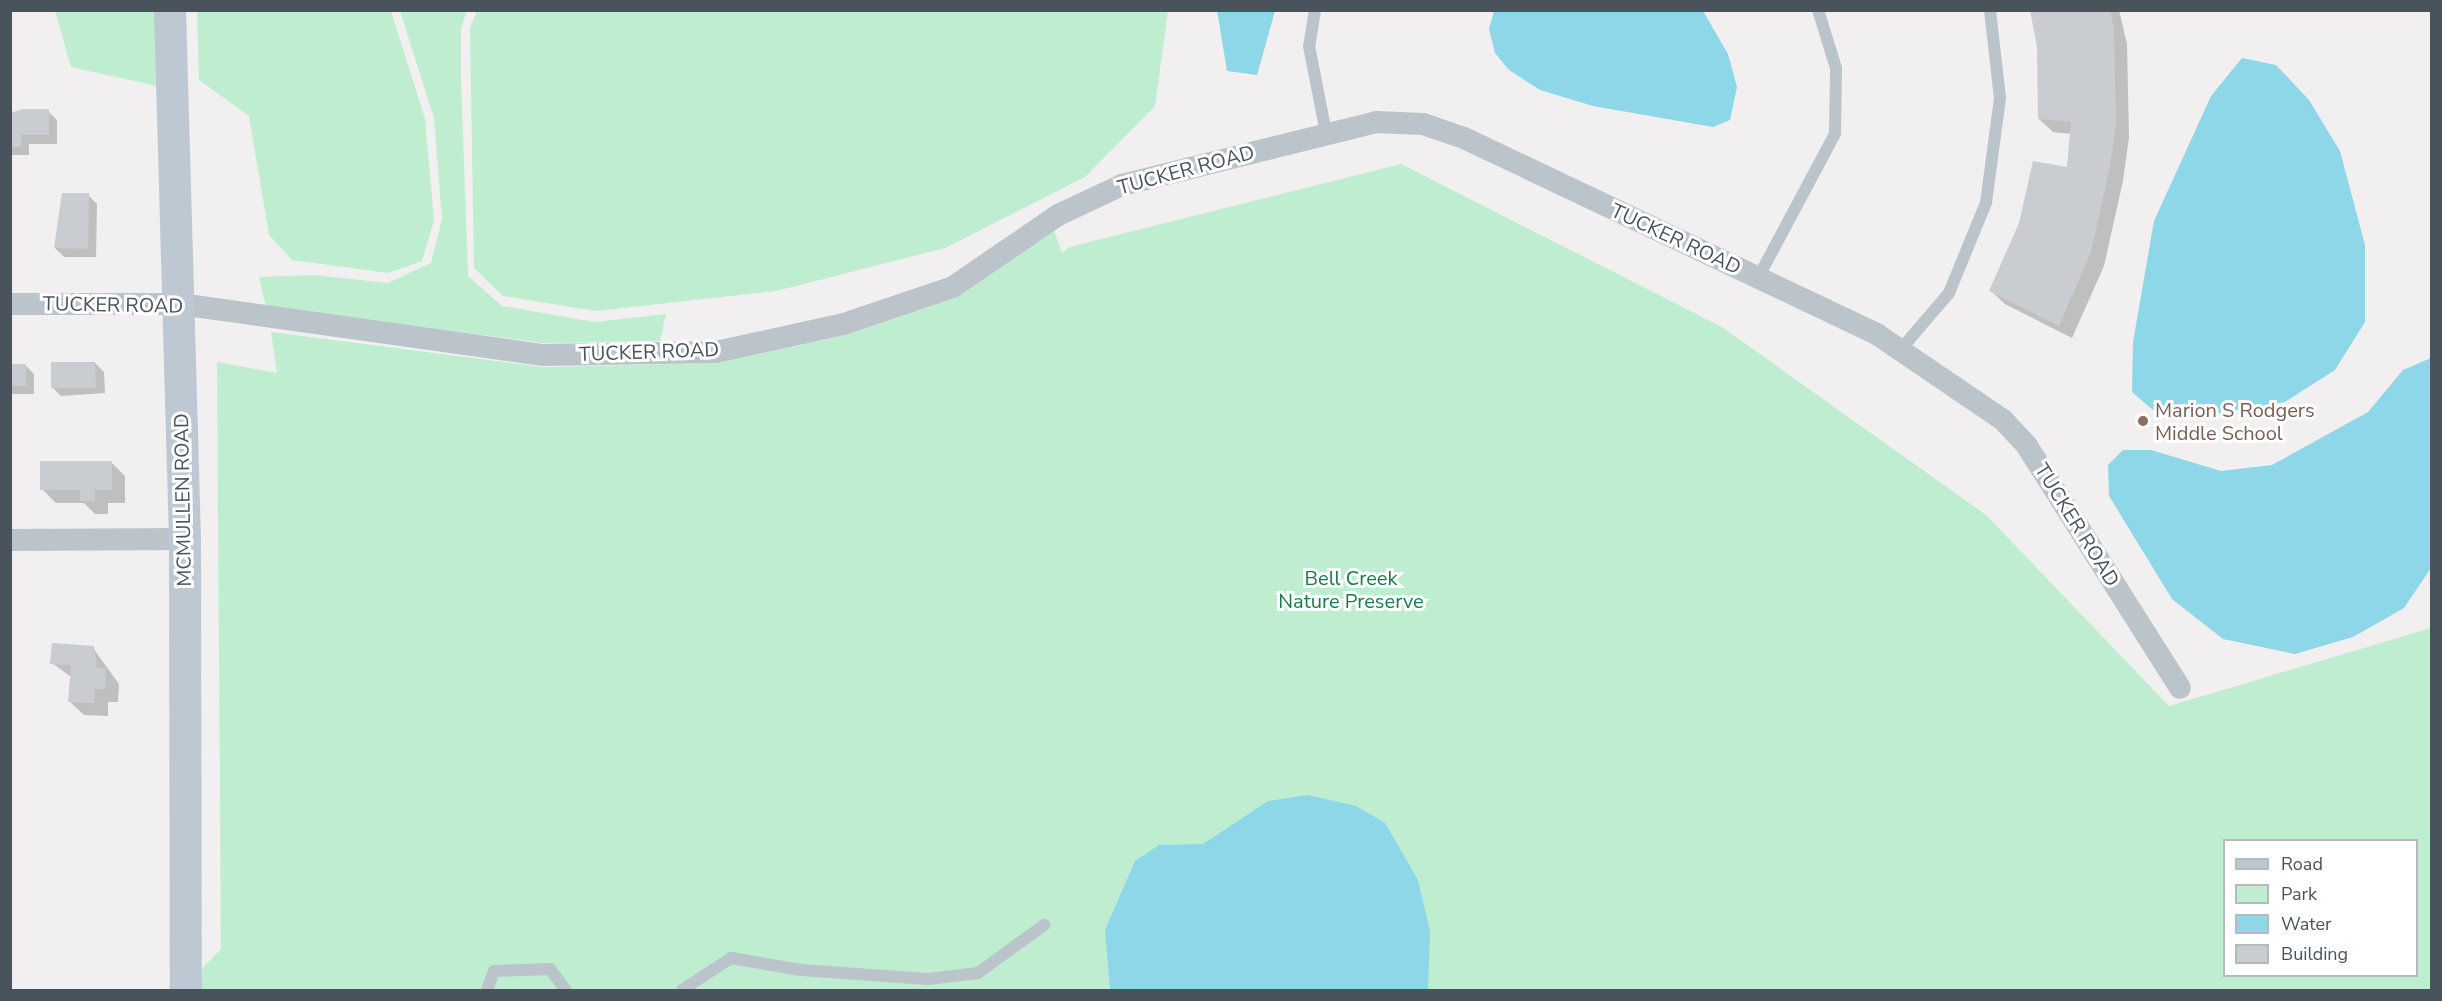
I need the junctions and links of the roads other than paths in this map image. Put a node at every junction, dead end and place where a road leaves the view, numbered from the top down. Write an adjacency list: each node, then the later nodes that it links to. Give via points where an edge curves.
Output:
1 (170, 10): 8 (street, MCMULLEN ROAD)
2 (1315, 10): 5 (lane, via 1309,46)
3 (1818, 10): 6 (lane, via 1836,68 1835,134)
4 (1990, 10): 9 (lane, via 2000,98 1986,202 1949,293)
5 (1326, 133): 6 (street, TUCKER ROAD, via 1376,122 1445,131); 8 (street, TUCKER ROAD, via 1122,185 1058,215 953,287 844,324 716,351 543,355)
6 (1758, 278): 9 (street, TUCKER ROAD)
7 (10, 304): 8 (street, TUCKER ROAD)
8 (180, 304): 10 (street, MCMULLEN ROAD)
9 (1901, 349): 12 (street, TUCKER ROAD, via 2003,420 2027,446)
10 (185, 539): 11 (street); 14 (street, MCMULLEN ROAD)
11 (10, 540)
12 (2180, 688)
13 (1044, 925): 17 (lane, via 978,973 928,979 801,970 731,958)
14 (186, 990)
15 (487, 990): 16 (lane, via 494,971 550,969)
16 (566, 990)
17 (682, 990)

